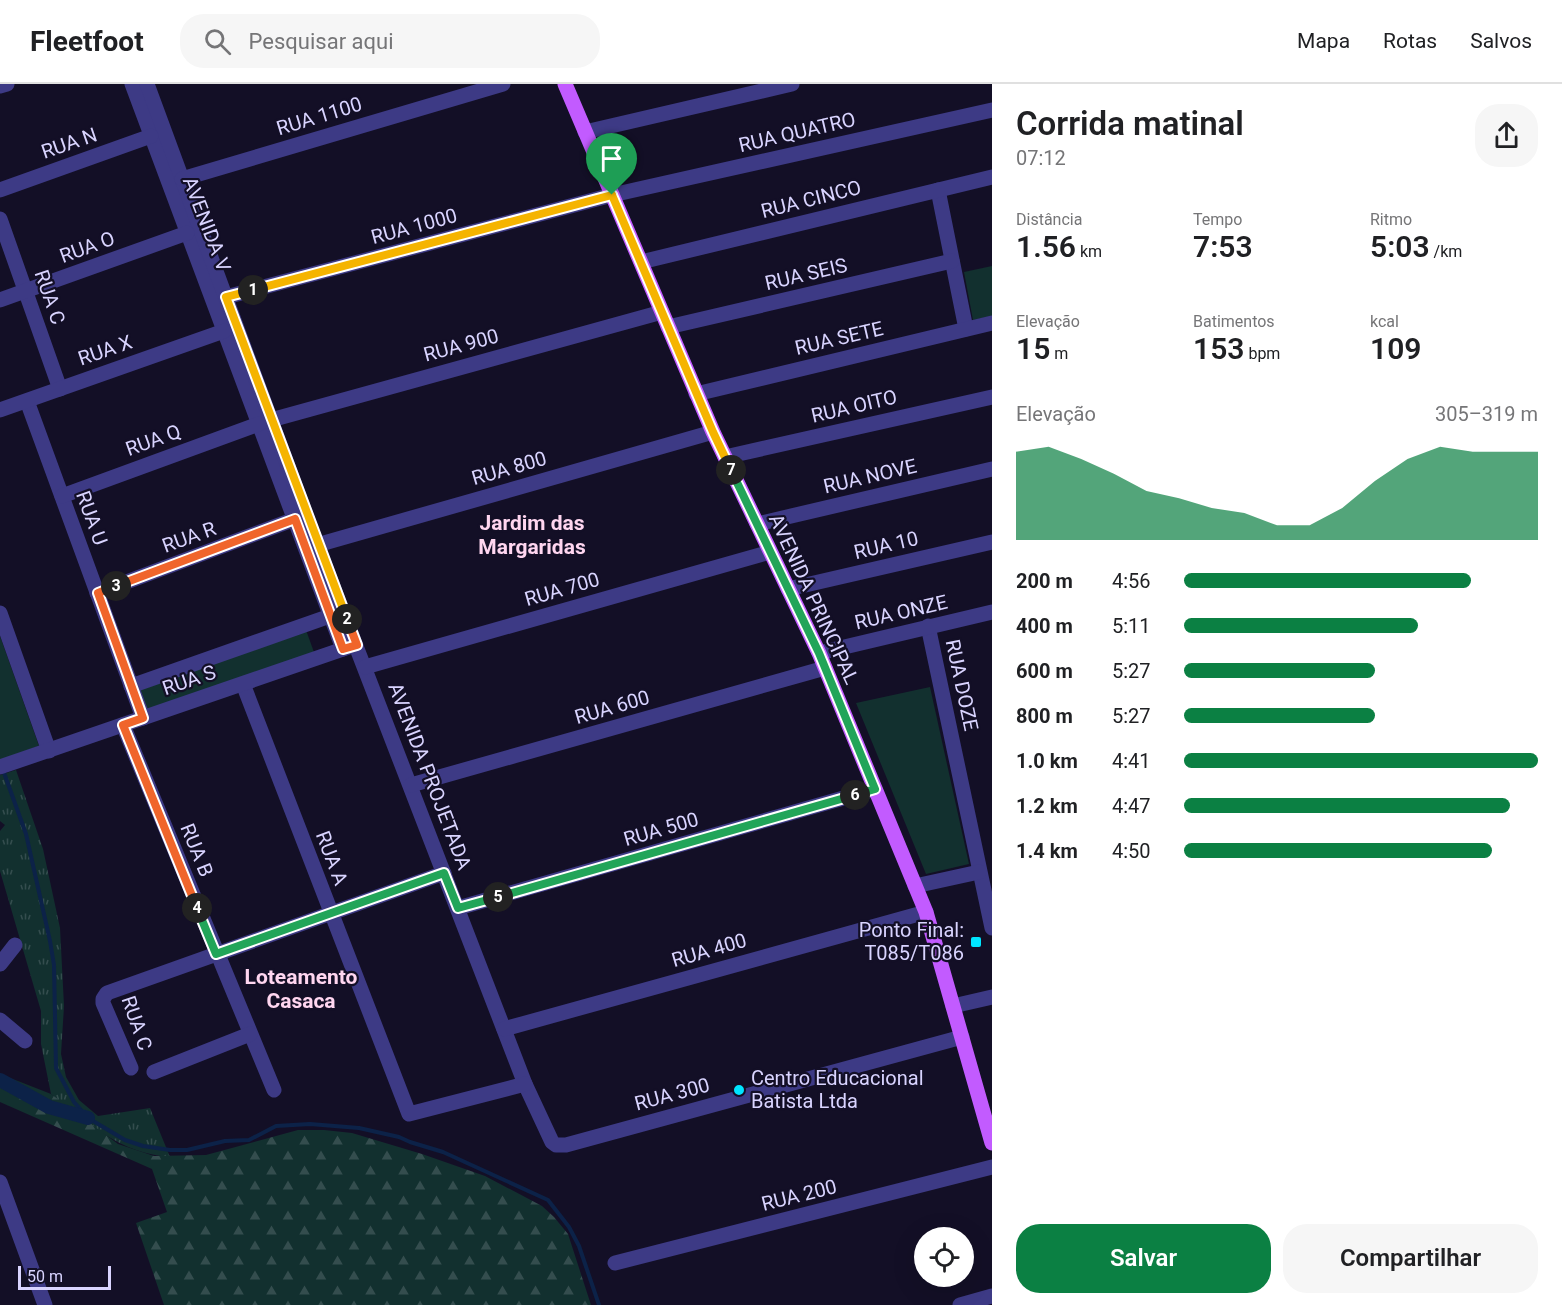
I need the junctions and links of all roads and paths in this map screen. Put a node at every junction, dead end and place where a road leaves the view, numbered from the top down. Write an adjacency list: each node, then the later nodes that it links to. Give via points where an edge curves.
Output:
1 (7, 84): 7 (street)
2 (132, 84): 10 (street, AVENIDA V)
3 (147, 84): 12 (street, AVENIDA V)
4 (503, 84): 12 (street, RUA 1100)
5 (565, 84): 9 (main road, AVENIDA PRINCIPAL)
6 (792, 84): 9 (street)
7 (0, 87)
8 (992, 110): 15 (street, RUA QUATRO)
9 (585, 132): 15 (main road, AVENIDA PRINCIPAL)
10 (151, 136): 13 (street, RUA N); 17 (street, AVENIDA V)
11 (992, 177): 14 (street, RUA CINCO)
12 (182, 179): 21 (street, AVENIDA V)
13 (0, 190)
14 (938, 190): 18 (street); 19 (street, RUA CINCO)
15 (612, 195): 19 (main road, AVENIDA PRINCIPAL); 21 (street, RUA 1000)
16 (0, 219): 20 (street, RUA C)
17 (188, 233): 20 (street, RUA O); 27 (street, AVENIDA V)
18 (952, 261): 25 (street, RUA SEIS); 26 (street)
19 (641, 262): 23 (main road, AVENIDA PRINCIPAL)
20 (26, 291): 22 (street, RUA O); 28 (street, RUA C)
21 (226, 297): 33 (street, AVENIDA V)
22 (0, 300)
23 (662, 312): 25 (main road, AVENIDA PRINCIPAL); 33 (street, RUA 900)
24 (992, 323): 26 (street, RUA SETE)
25 (668, 327): 29 (main road, AVENIDA PRINCIPAL)
26 (966, 329): 29 (street, RUA SETE)
27 (224, 331): 28 (street, RUA X); 33 (street, AVENIDA V)
28 (60, 389): 31 (street, RUA X)
29 (696, 394): 34 (main road, AVENIDA PRINCIPAL)
30 (992, 397): 35 (street, RUA OITO)
31 (27, 400): 32 (street, RUA X); 37 (street, RUA U)
32 (0, 410)
33 (265, 422): 37 (street, RUA Q); 38 (street, AVENIDA V); 41 (street, AVENIDA V)
34 (713, 432): 35 (main road, AVENIDA PRINCIPAL); 41 (street, RUA 800)
35 (725, 457): 39 (main road, AVENIDA PRINCIPAL)
36 (992, 469): 39 (street, RUA NOVE)
37 (62, 496): 44 (street, RUA U)
38 (295, 519): 44 (street, RUA R); 47 (street, AVENIDA V)
39 (757, 524): 42 (main road, AVENIDA PRINCIPAL)
40 (992, 542): 43 (street, RUA 10)
41 (317, 545): 49 (street, AVENIDA V)
42 (770, 552): 43 (main road, AVENIDA PRINCIPAL); 51 (street, RUA 700)
43 (789, 590): 50 (main road, AVENIDA PRINCIPAL)
44 (98, 593): 54 (street, RUA U)
45 (992, 612): 48 (street, RUA ONZE)
46 (0, 614): 57 (street)
47 (330, 616): 49 (street, AVENIDA V); 54 (street, RUA S)
48 (928, 626): 50 (street, RUA ONZE); 61 (street, RUA DOZE)
49 (350, 647): 51 (street, AVENIDA PROJETADA); 53 (street, RUA S)
50 (819, 653): 52 (main road, AVENIDA PRINCIPAL)
51 (365, 667): 59 (street, AVENIDA PROJETADA)
52 (825, 668): 59 (street, RUA 600); 60 (main road, AVENIDA PRINCIPAL)
53 (243, 684): 55 (street, RUA S); 66 (street, RUA A)
54 (131, 686): 55 (street, RUA U)
55 (143, 718): 56 (street, RUA S)
56 (123, 725): 57 (street, RUA S); 69 (street, RUA B)
57 (49, 751): 58 (street, RUA S)
58 (0, 767)
59 (411, 785): 62 (street, AVENIDA PROJETADA)
60 (875, 789): 63 (main road, AVENIDA PRINCIPAL); 64 (street, RUA 500)
61 (979, 872): 63 (street); 67 (street, RUA DOZE)
62 (444, 873): 64 (street, AVENIDA PROJETADA); 66 (street)
63 (915, 886): 65 (main road, AVENIDA PRINCIPAL)
64 (458, 908): 74 (street, AVENIDA PROJETADA)
65 (926, 912): 72 (main road, AVENIDA PRINCIPAL); 74 (street, RUA 400)
66 (331, 913): 69 (street); 80 (street, RUA A, via 409,1114)
67 (992, 928)
68 (15, 945): 70 (street)
69 (216, 954): 75 (street, RUA B); 78 (street, RUA C, via 107,993 104,1003)
70 (0, 964)
71 (992, 997): 72 (street)
72 (953, 1006): 76 (main road, AVENIDA PRINCIPAL)
73 (0, 1020): 77 (street)
74 (504, 1029): 80 (street, AVENIDA PROJETADA)
75 (250, 1034): 79 (street); 81 (street, RUA B)
76 (962, 1037): 82 (main road, AVENIDA PRINCIPAL); 83 (street, RUA 300)
77 (25, 1041)
78 (131, 1068)
79 (154, 1072)
80 (525, 1084): 83 (street, AVENIDA PROJETADA, via 552,1142)
81 (274, 1090)
82 (992, 1143)
83 (566, 1145)
84 (992, 1167): 86 (street, RUA 200)
85 (0, 1182): 88 (street)
86 (615, 1263)
87 (992, 1296): 89 (street)
88 (45, 1305)
89 (960, 1305)

